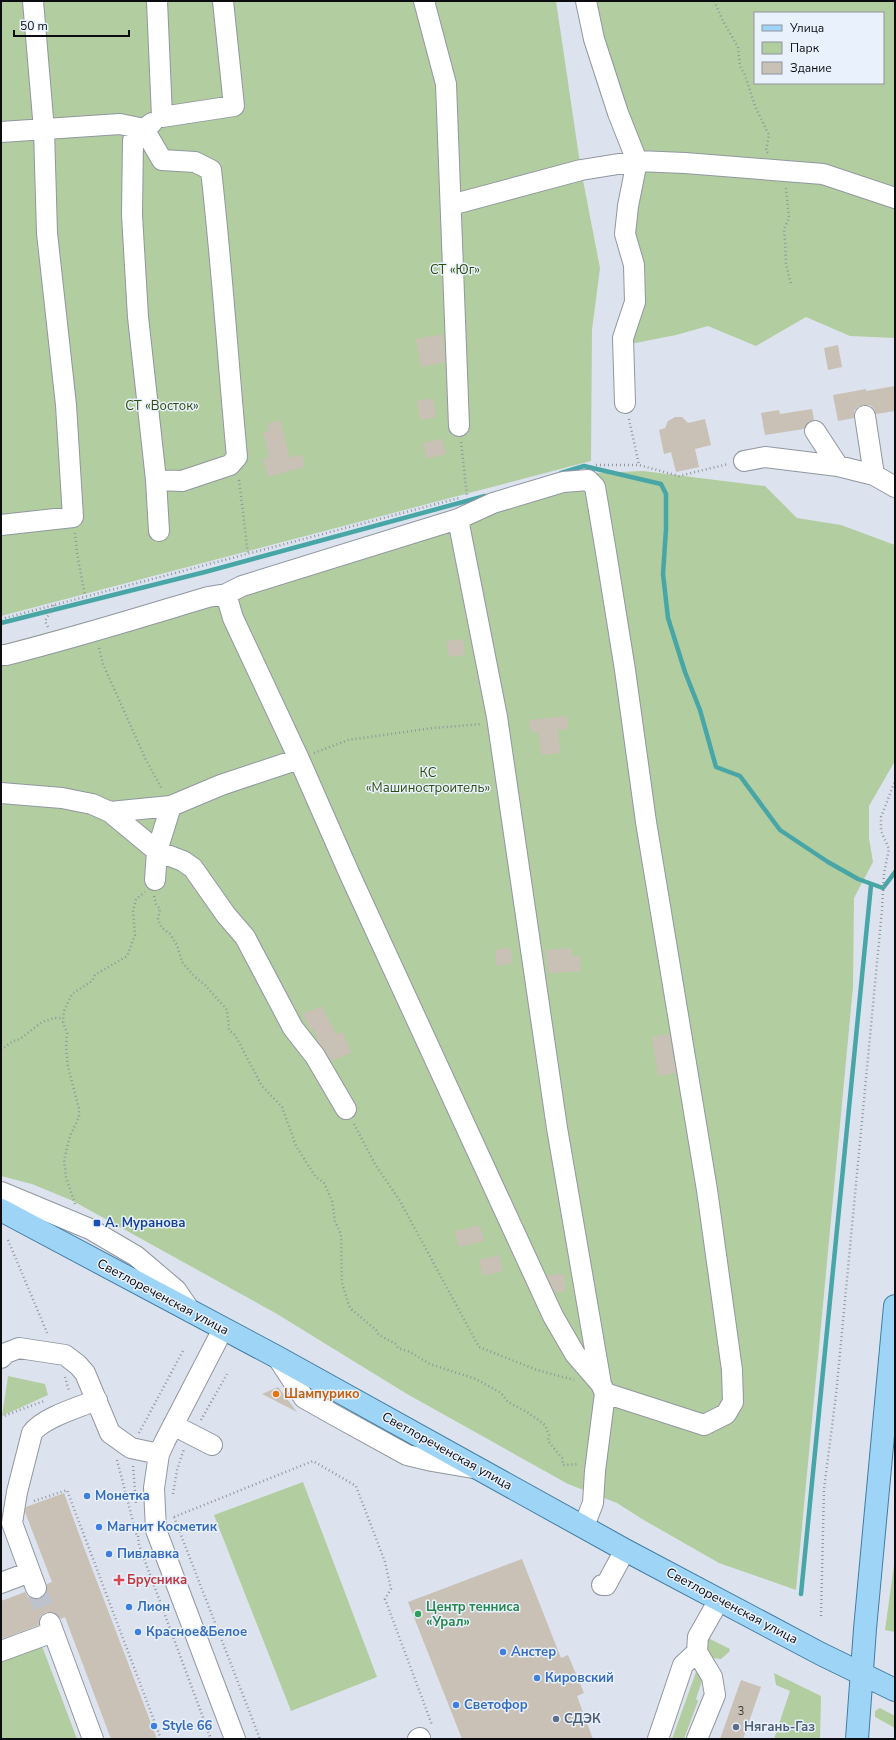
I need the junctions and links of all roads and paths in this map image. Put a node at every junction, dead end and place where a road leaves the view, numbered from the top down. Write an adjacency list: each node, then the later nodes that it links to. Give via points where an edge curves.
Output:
1 (33, 1): 9 (street)
2 (156, 1): 7 (street)
3 (223, 1): 7 (street, via 234,106)
4 (424, 1): 14 (street, via 446,84)
5 (586, 1): 11 (street, via 618,114)
6 (714, 1): 12 (path, via 738,47 740,66 769,135 766,151)
7 (162, 117): 8 (street)
8 (144, 129): 9 (street, via 120,124); 20 (street, via 162,160 195,162 212,170); 25 (street, via 133,140 132,215 138,317)
9 (44, 130): 10 (street); 28 (street, via 47,233 66,405)
10 (1, 132)
11 (637, 161): 12 (street); 14 (street, via 581,170); 16 (street, via 625,234 634,266 635,302 623,338)
12 (783, 171): 13 (street, via 823,174); 15 (path, via 789,218 784,229 786,264)
13 (895, 198)
14 (451, 205): 18 (street)
15 (791, 284)
16 (625, 403): 22 (path)
17 (865, 416): 24 (street)
18 (459, 426): 27 (path)
19 (815, 431): 23 (street)
20 (237, 457): 25 (street, via 230,465 182,481); 32 (path)
21 (744, 461): 23 (street, via 765,457)
22 (639, 465)
23 (838, 466): 24 (street)
24 (874, 475): 26 (street)
25 (156, 480): 31 (street)
26 (895, 487)
27 (467, 496)
28 (73, 517): 30 (street); 34 (path)
29 (458, 519): 33 (street, via 242,586); 39 (street); 60 (street, via 500,501 563,482 588,480 595,487 632,716 646,822 707,1190 732,1370 733,1402 726,1414 704,1425)
30 (1, 525)
31 (159, 531)
32 (248, 554)
33 (226, 594): 37 (street); 40 (street, via 233,618)
34 (85, 596)
35 (54, 605): 36 (path)
36 (48, 615)
37 (94, 630): 38 (street, via 66,640 6,655); 43 (path, via 103,664 146,760)
38 (1, 654)
39 (498, 722): 40 (path, via 348,740); 60 (street, via 557,1128)
40 (299, 759): 43 (street, via 214,788); 60 (street, via 553,1316 575,1354)
41 (895, 781): 81 (path, via 881,817 881,831 889,849 884,878 836,1395 824,1489)
42 (1, 793): 44 (street, via 62,798 92,804)
43 (171, 806): 44 (street); 45 (street)
44 (110, 812): 45 (street)
45 (157, 851): 46 (street); 49 (street, via 183,861 193,868 245,937 294,1028)
46 (154, 882): 47 (path, via 136,899 133,911 135,935 127,956 95,975 92,981 72,994 64,1011); 70 (path, via 161,927 170,934 177,945 182,962 227,1010 228,1030 235,1035 262,1086 282,1107 296,1146 315,1176 324,1183 341,1234 342,1283 350,1308 379,1335 396,1344 398,1348 430,1364 476,1379 545,1425 549,1435 548,1441 562,1458 563,1465 579,1464)
47 (64, 1018): 48 (path, via 42,1022); 51 (path, via 68,1067 80,1109 64,1160 66,1178)
48 (1, 1050)
49 (346, 1109): 60 (path, via 375,1164 400,1201 479,1347 537,1370)
50 (1, 1192): 55 (street, via 90,1229 136,1256 176,1290)
51 (77, 1206)
52 (1, 1210): 55 (main road, Светлореченская улица)
53 (8, 1240): 58 (path)
54 (895, 1306): 84 (main road)
55 (191, 1312): 56 (main road, Светлореченская улица)
56 (223, 1329): 65 (street); 75 (main road, Светлореченская улица)
57 (3, 1353): 58 (street, via 19,1348)
58 (56, 1354): 61 (path, via 70,1391); 63 (street, via 65,1355 78,1365 85,1373)
59 (227, 1374): 67 (path)
60 (603, 1388): 70 (street)
61 (63, 1393)
62 (49, 1399): 64 (path)
63 (97, 1400): 66 (street); 72 (street, via 44,1422 32,1433 17,1492)
64 (1, 1417)
65 (173, 1425): 67 (street); 69 (street)
66 (110, 1433): 69 (street, via 131,1448); 76 (path)
67 (192, 1434): 68 (street); 71 (path, via 183,1450)
68 (212, 1445)
69 (159, 1454): 91 (street, via 154,1488 156,1530)
70 (595, 1469): 75 (street, via 594,1503)
71 (172, 1499)
72 (21, 1509): 78 (street, via 33,1580); 86 (path, via 67,1490)
73 (173, 1511): 74 (path)
74 (174, 1517): 88 (path, via 313,1460 356,1486 385,1562 391,1589 385,1599); 92 (path)
75 (584, 1526): 77 (main road, Светлореченская улица)
76 (139, 1545)
77 (626, 1550): 79 (street, via 606,1585); 80 (main road, Светлореченская улица)
78 (1, 1583)
79 (602, 1585)
80 (719, 1600): 83 (street, via 698,1637); 84 (main road, Светлореченская улица)
81 (821, 1616)
82 (1, 1651): 89 (street, via 51,1627)
83 (697, 1652): 93 (street, via 683,1665); 94 (street, via 712,1677 715,1695)
84 (862, 1675): 85 (main road, Светлореченская улица); 95 (main road)
85 (895, 1690)
86 (159, 1735): 87 (path); 90 (path)
87 (156, 1736)
88 (424, 1736)
89 (93, 1739)
90 (161, 1739)
91 (235, 1739)
92 (260, 1739)
93 (658, 1739)
94 (697, 1739)
95 (857, 1739)

